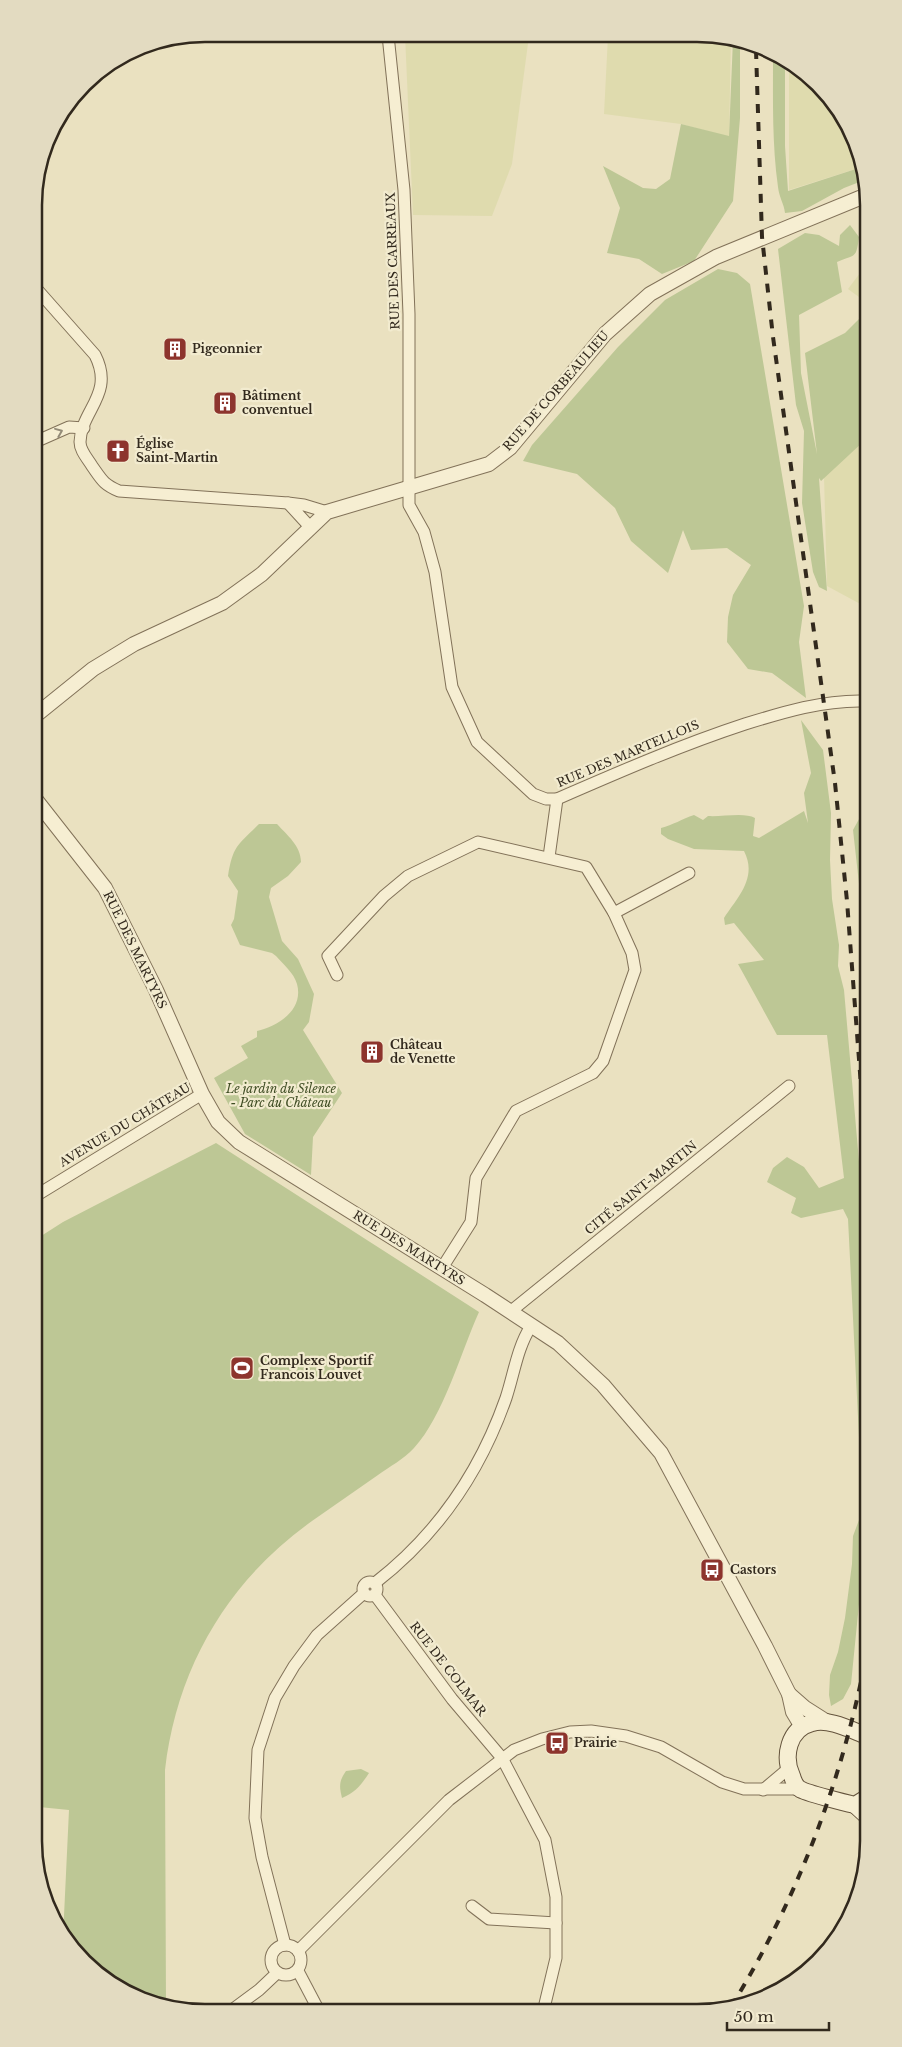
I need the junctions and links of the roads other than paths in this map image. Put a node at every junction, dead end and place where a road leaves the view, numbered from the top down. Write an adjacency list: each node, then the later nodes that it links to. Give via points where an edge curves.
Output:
1 (389, 43): 6 (street, RUE DES CARREAUX, via 404,190 409,314)
2 (859, 197): 6 (street, RUE DE CORBEAULIEU, via 716,257 650,294 605,334 510,448 489,464)
3 (43, 296): 4 (street, via 99,363 100,390)
4 (84, 428): 5 (street, one-way to 4, via 70,428); 7 (street, via 80,443 82,451 106,485 119,491)
5 (43, 439)
6 (408, 488): 8 (street, RUE DE CORBEAULIEU); 12 (street, RUE DES MARTELLOIS, via 409,504 424,532 436,572 452,687 477,742 532,794)
7 (288, 503): 8 (street); 9 (street)
8 (330, 510): 9 (street)
9 (311, 528): 11 (street, via 262,574 222,603 134,644 93,669)
10 (860, 701): 12 (street, RUE DES MARTELLOIS, via 788,710 696,740)
11 (43, 710)
12 (557, 799): 14 (street)
13 (43, 808): 19 (street, RUE DES MARTYRS, via 105,888 156,990)
14 (550, 857): 16 (street, via 586,867); 17 (street, via 478,842 408,876 384,896 328,956)
15 (690, 874): 16 (street)
16 (614, 913): 21 (street, via 632,953 635,970 603,1061 592,1073 516,1111 476,1178 471,1222)
17 (336, 975)
18 (789, 1086): 22 (street, CITÉ SAINT-MARTIN)
19 (202, 1094): 20 (street, AVENUE DU CHÂTEAU); 21 (street, RUE DES MARTYRS, via 218,1122 239,1142)
20 (42, 1192)
21 (442, 1268): 22 (street, RUE DES MARTYRS)
22 (510, 1312): 23 (street, RUE DES MARTYRS)
23 (531, 1326): 24 (street, via 482,1456 460,1494 419,1545); 25 (street, RUE DES MARTYRS, via 558,1344 603,1385 661,1453)
24 (371, 1590): 29 (street, RUE DE COLMAR, via 452,1699); 36 (street, via 317,1635 294,1666 275,1698 258,1750 255,1818)
25 (789, 1694): 26 (street, RUE DES MARTYRS); 27 (street, RUE DES MARTYRS, via 793,1712)
26 (827, 1722): 27 (main road, via 813,1722); 28 (main road)
27 (802, 1728): 30 (main road, via 791,1739)
28 (859, 1733)
29 (502, 1758): 32 (street, via 542,1739 592,1731 626,1736 661,1747 722,1782 744,1789); 35 (street, RUE DE COLMAR, via 545,1840 556,1897); 37 (street, via 449,1800)
30 (788, 1768): 31 (main road); 32 (street)
31 (800, 1789): 32 (street); 33 (main road)
32 (763, 1790)
33 (859, 1801)
34 (472, 1906): 35 (street, via 488,1919)
35 (556, 1923): 42 (street, RUE DE COLMAR, via 556,1958)
36 (285, 1945): 37 (street); 39 (street, via 276,1948 272,1956 272,1965)
37 (298, 1951): 38 (street, via 302,1957)
38 (298, 1971): 39 (street, via 284,1976); 41 (street)
39 (277, 1973): 40 (street)
40 (240, 2004)
41 (315, 2004)
42 (545, 2004)

